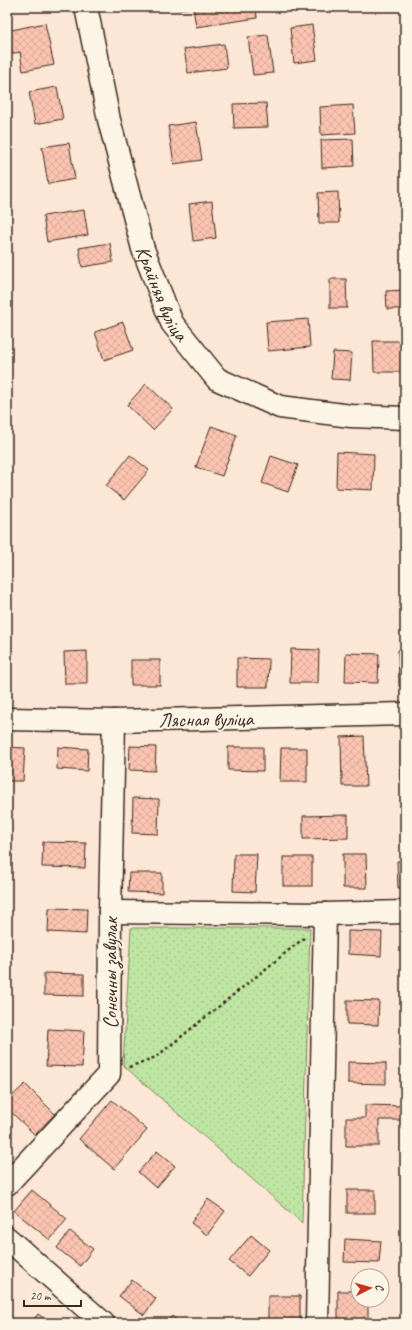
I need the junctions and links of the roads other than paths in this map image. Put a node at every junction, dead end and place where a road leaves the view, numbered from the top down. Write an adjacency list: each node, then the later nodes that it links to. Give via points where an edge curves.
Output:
1 (86, 7): 2 (street, Крайняя вуліца, via 109,120 142,249 172,323 217,379 280,407 351,416)
2 (405, 418)
3 (405, 714): 5 (street, Лясная вуліца)
4 (7, 719): 5 (street, Лясная вуліца)
5 (114, 722): 6 (street, Сонечны завулак)
6 (110, 912): 8 (street); 9 (street, Сонечны завулак, via 109,1074)
7 (405, 912): 8 (street)
8 (325, 918): 12 (street)
9 (7, 1184)
10 (7, 1238): 11 (street)
11 (103, 1323)
12 (317, 1323)

